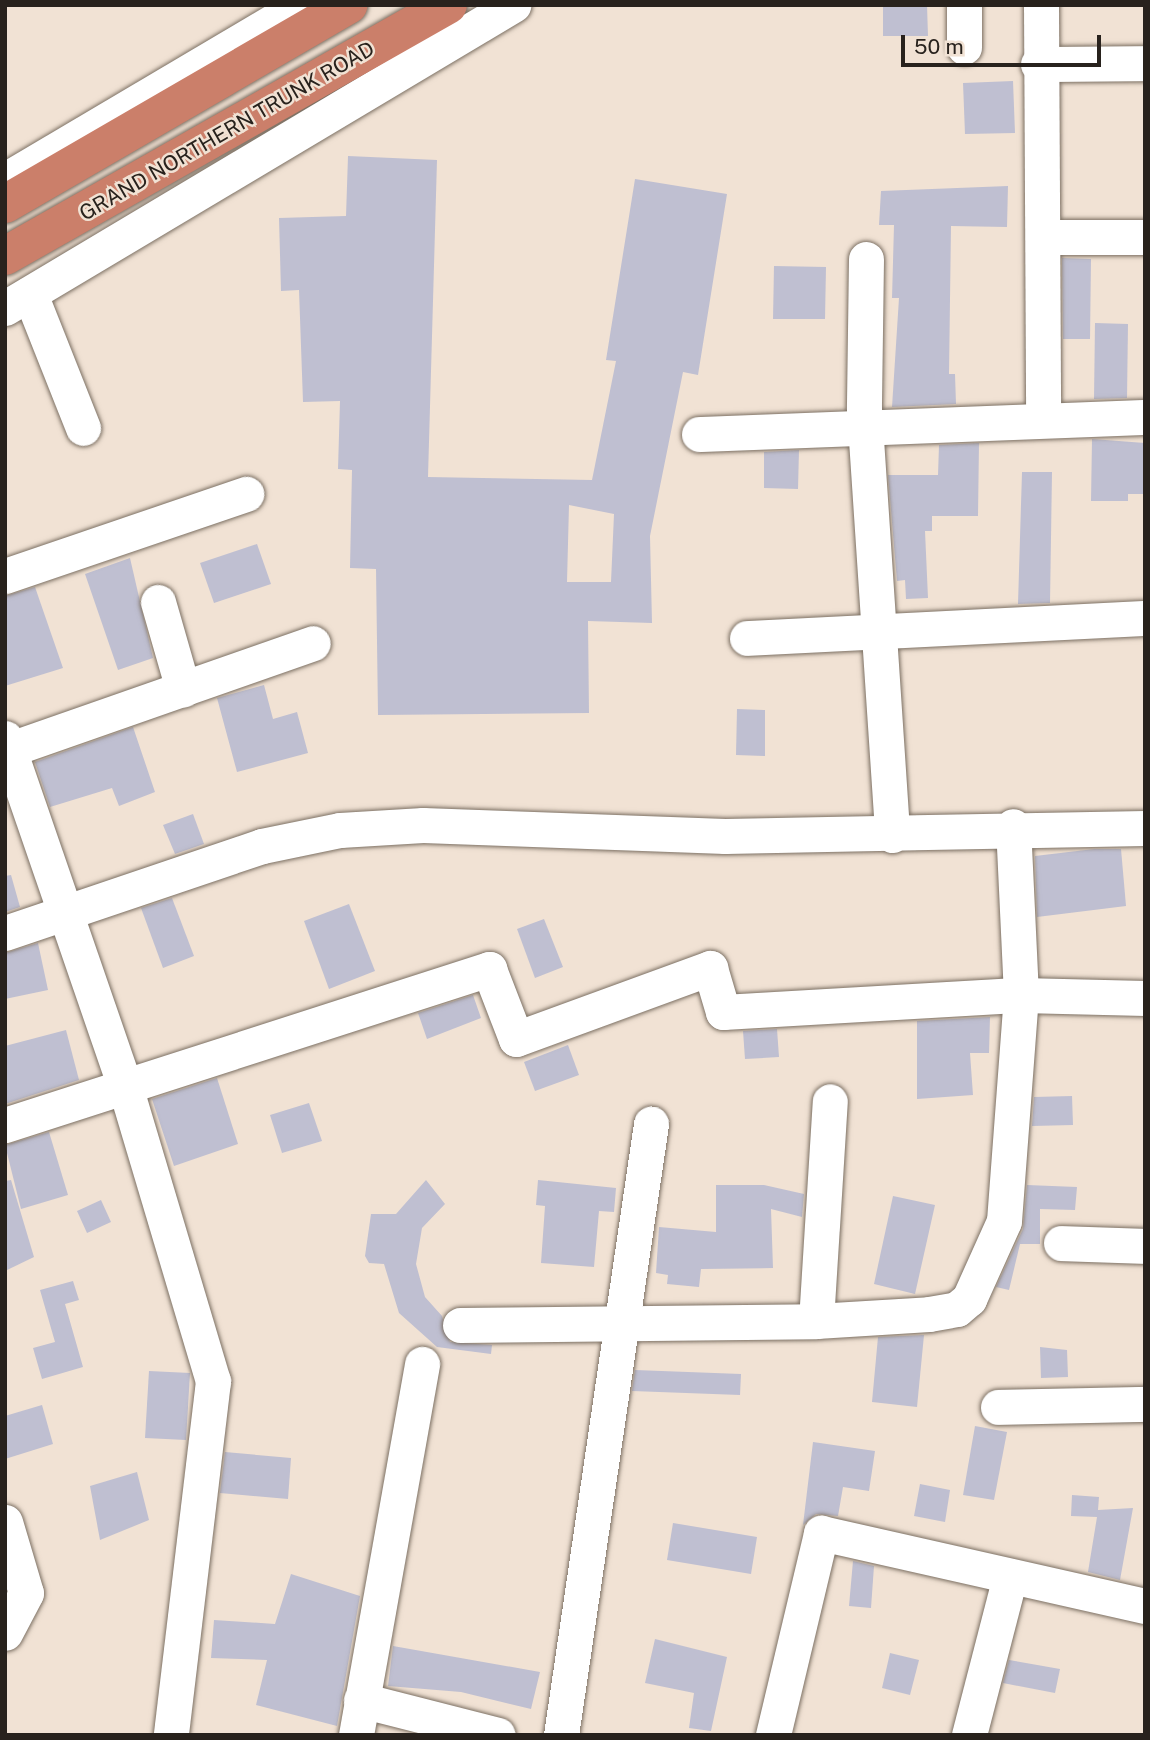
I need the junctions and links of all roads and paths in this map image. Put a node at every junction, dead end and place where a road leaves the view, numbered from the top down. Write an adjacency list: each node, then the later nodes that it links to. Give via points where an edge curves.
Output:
1 (301, 5): 10 (street)
2 (348, 5): 11 (highway)
3 (448, 5): 14 (highway, GRAND NORTHERN TRUNK ROAD)
4 (513, 5): 16 (street)
5 (964, 5): 7 (street)
6 (1041, 5): 9 (street)
7 (964, 47)
8 (1145, 63): 9 (street)
9 (1038, 64): 12 (street)
10 (5, 180)
11 (5, 204)
12 (1043, 237): 13 (street); 17 (street)
13 (1145, 237)
14 (5, 256)
15 (866, 258): 20 (street)
16 (18, 301): 19 (street)
17 (1043, 417): 18 (street); 20 (street)
18 (1145, 417)
19 (83, 428)
20 (865, 431): 21 (street); 26 (street)
21 (699, 433)
22 (246, 494): 23 (street)
23 (5, 576)
24 (158, 602): 29 (street)
25 (1145, 618): 26 (street)
26 (882, 631): 27 (street); 33 (street)
27 (747, 638)
28 (313, 643): 29 (street)
29 (183, 688): 30 (street)
30 (7, 746): 34 (street)
31 (1013, 826): 32 (street); 33 (street); 36 (street)
32 (1145, 828)
33 (892, 835): 34 (street, via 592,836 423,825 340,830 262,846)
34 (65, 911): 35 (street); 38 (street)
35 (5, 933)
36 (1021, 995): 37 (street); 38 (street, via 723,1012 710,968 516,1039 489,968); 45 (street, via 1004,1221 980,1284 957,1309)
37 (1145, 998)
38 (125, 1086): 41 (street); 55 (street, via 213,1381)
39 (831, 1101): 45 (street)
40 (651, 1124): 44 (street)
41 (5, 1125)
42 (1061, 1244): 43 (street)
43 (1145, 1246)
44 (626, 1321): 45 (street); 46 (street); 58 (street)
45 (816, 1321)
46 (460, 1325)
47 (422, 1364): 54 (street)
48 (1145, 1404): 49 (street)
49 (998, 1407)
50 (5, 1522): 53 (street, via 26,1593)
51 (1010, 1576): 52 (street); 59 (street, via 821,1534); 60 (street)
52 (1145, 1606)
53 (5, 1633)
54 (361, 1700): 56 (street); 57 (street)
55 (171, 1735)
56 (356, 1735)
57 (498, 1735)
58 (561, 1735)
59 (773, 1735)
60 (969, 1735)

